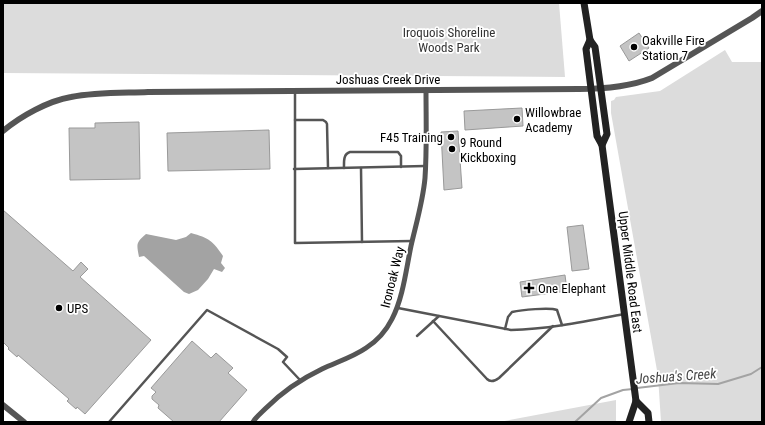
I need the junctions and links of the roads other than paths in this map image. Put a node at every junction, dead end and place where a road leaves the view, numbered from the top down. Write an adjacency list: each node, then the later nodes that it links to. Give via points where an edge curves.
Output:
1 (584, 3): 3 (main road, Upper Middle Road East)
2 (762, 11): 4 (street, Joshuas Creek Drive, via 652,78 638,83)
3 (590, 40): 4 (main road, Upper Middle Road East, via 595,47); 5 (main road, Upper Middle Road East, via 586,49)
4 (601, 88): 5 (street, Joshuas Creek Drive); 10 (main road, Upper Middle Road East, via 607,134)
5 (591, 89): 6 (street, Joshuas Creek Drive); 10 (main road, Upper Middle Road East, via 597,136)
6 (426, 90): 7 (street, Joshuas Creek Drive); 11 (street, Ironoak Way)
7 (295, 91): 8 (lane); 9 (street, Joshuas Creek Drive, via 148,92 71,97 57,100 33,111)
8 (295, 120): 13 (lane, via 326,122); 16 (lane)
9 (3, 131)
10 (602, 145): 20 (main road, Upper Middle Road East)
11 (425, 166): 12 (lane); 17 (street, Ironoak Way, via 425,179)
12 (401, 167): 14 (lane, via 401,156 398,152 350,152 345,155); 15 (lane)
13 (328, 168): 14 (lane); 16 (lane)
14 (344, 168): 15 (lane)
15 (361, 168): 18 (lane)
16 (294, 169): 18 (lane, via 295,243)
17 (412, 241): 18 (lane); 19 (street, Ironoak Way)
18 (362, 242)
19 (398, 308): 21 (lane); 27 (street, Ironoak Way, via 376,341 359,353)
20 (624, 314): 23 (lane); 28 (main road, Upper Middle Road East)
21 (439, 316): 22 (lane); 25 (lane)
22 (433, 321): 24 (lane, via 489,381 499,378); 26 (lane)
23 (562, 325): 24 (lane); 25 (lane, via 557,310 545,309 512,312)
24 (554, 326): 25 (lane, via 522,330)
25 (505, 329)
26 (417, 336)
27 (301, 380): 32 (lane, via 283,362 287,357 278,349 207,310); 33 (street, Ironoak Way, via 272,402)
28 (636, 400): 30 (main road, Upper Middle Road East); 34 (main road, via 648,413)
29 (3, 405): 31 (street)
30 (631, 420)
31 (24, 422)
32 (109, 422)
33 (253, 422)
34 (649, 422)

